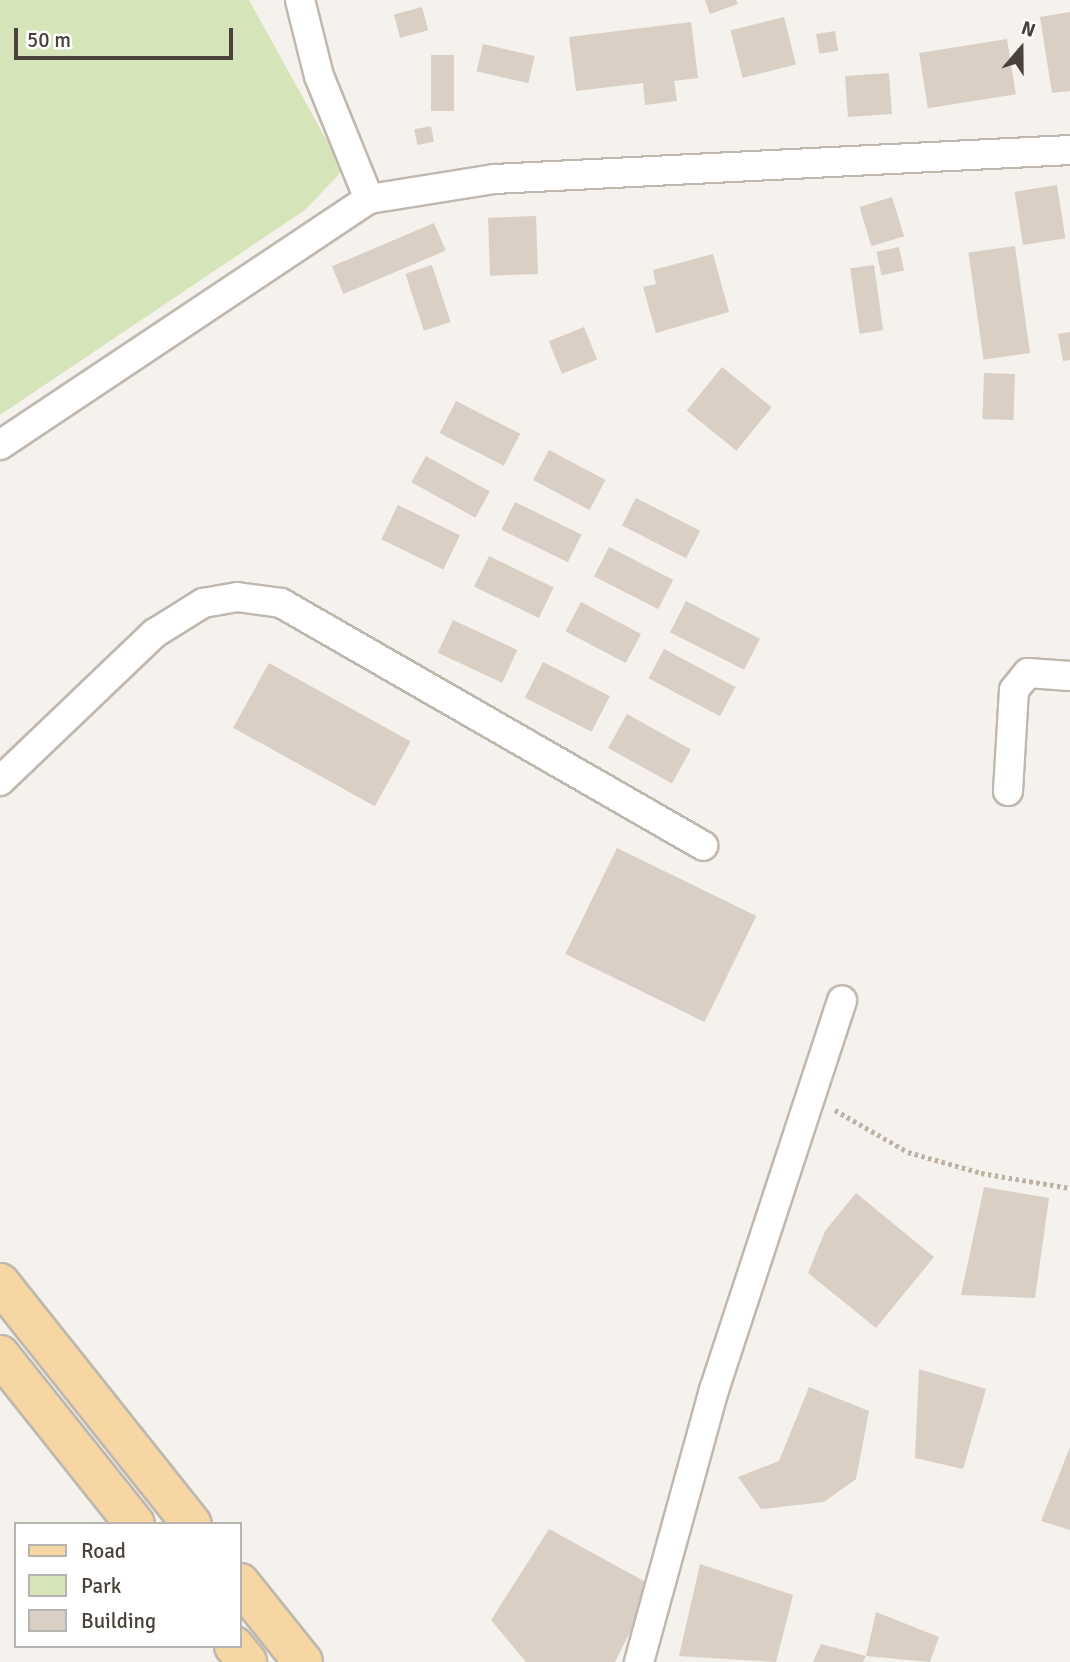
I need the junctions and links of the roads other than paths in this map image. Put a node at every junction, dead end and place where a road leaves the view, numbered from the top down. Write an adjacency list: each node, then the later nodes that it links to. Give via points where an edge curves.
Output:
1 (300, 0): 3 (street, via 319,76)
2 (1070, 150): 3 (street, via 494,179)
3 (369, 199): 4 (street)
4 (0, 444)
5 (1070, 676): 7 (street, via 1028,673 1014,690)
6 (0, 781): 8 (street, via 155,633 203,603 237,597 281,603)
7 (1008, 791)
8 (703, 846)
9 (842, 1000): 18 (street, via 714,1390)
10 (0, 1283): 13 (main road)
11 (0, 1355): 12 (main road)
12 (133, 1522)
13 (190, 1522)
14 (242, 1586): 17 (main road)
15 (236, 1648): 16 (main road)
16 (247, 1662)
17 (303, 1662)
18 (639, 1662)

